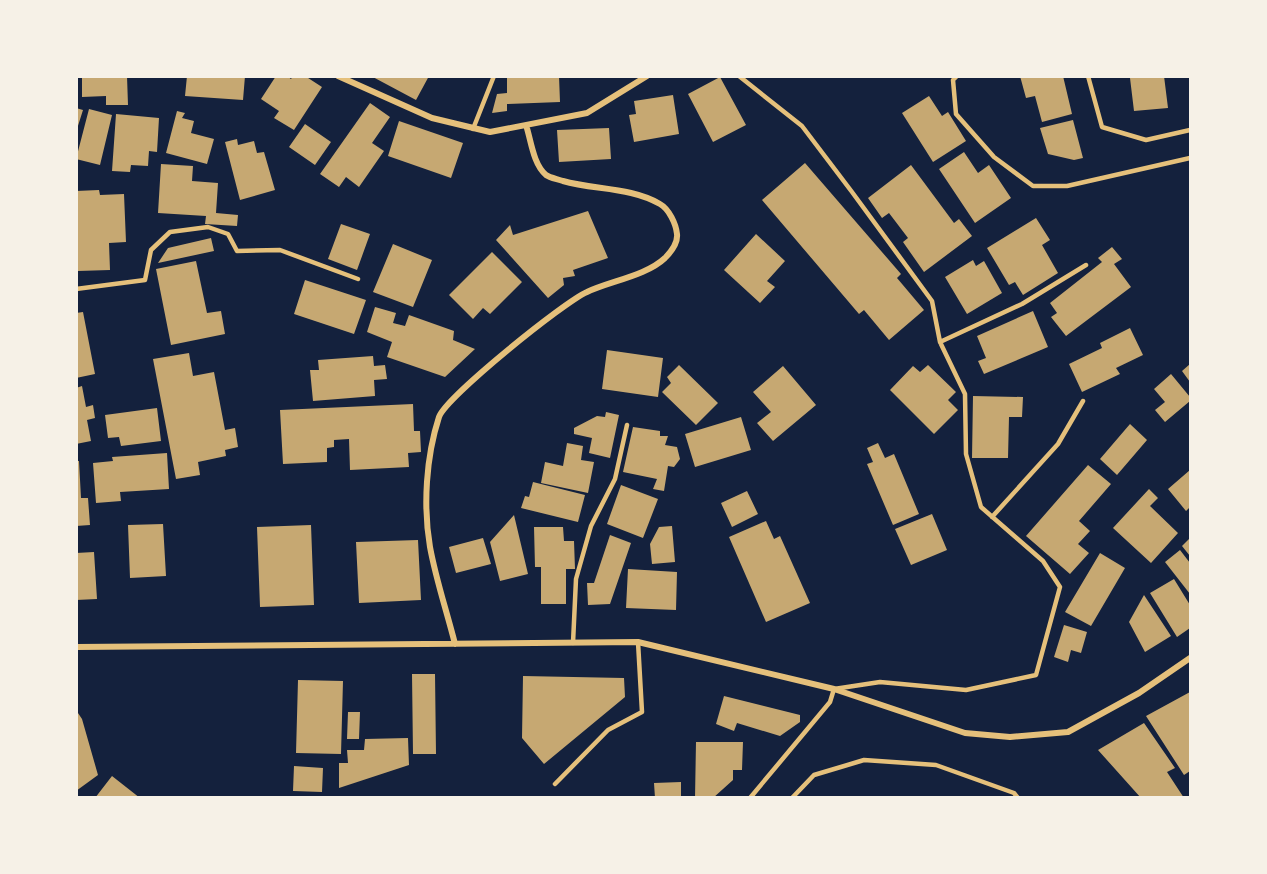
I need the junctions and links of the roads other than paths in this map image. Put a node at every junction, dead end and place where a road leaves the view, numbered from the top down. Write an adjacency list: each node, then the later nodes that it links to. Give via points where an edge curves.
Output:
1 (338, 76): 8 (street, via 432,118)
2 (494, 76): 8 (lane)
3 (647, 76): 7 (street, via 587,113)
4 (739, 76): 14 (lane, via 802,126 852,192 932,300)
5 (957, 76): 10 (lane, via 953,80 956,114 994,157 1033,186 1067,186)
6 (1089, 76): 9 (lane, via 1102,127 1146,140)
7 (526, 125): 8 (street, via 490,132); 20 (street, via 536,161 547,176 662,204 678,236 664,259 585,292 552,316 464,388 440,415 430,456 430,547)
8 (473, 129)
9 (1191, 130)
10 (1191, 158)
11 (1086, 265): 14 (lane, via 1022,304)
12 (358, 279): 13 (lane, via 280,250 237,251 228,234 208,227 170,232 151,250 145,280)
13 (76, 289)
14 (940, 342): 17 (lane, via 965,394 966,454 981,507)
15 (1083, 401): 17 (lane, via 1058,444)
16 (627, 425): 18 (lane, via 615,479 591,526 576,579)
17 (992, 517): 23 (lane, via 1043,561 1060,586 1036,675 966,690 880,682)
18 (573, 642): 19 (street); 20 (street)
19 (638, 642): 23 (street); 24 (lane, via 642,712 608,730)
20 (455, 644): 21 (street)
21 (76, 647)
22 (1191, 658): 23 (street, via 1139,693 1068,732 1010,737 964,733)
23 (834, 689): 25 (lane, via 830,702)
24 (555, 784)
25 (750, 798)
26 (792, 798): 27 (lane, via 814,775 864,760 936,765 1014,793)
27 (1018, 798)

